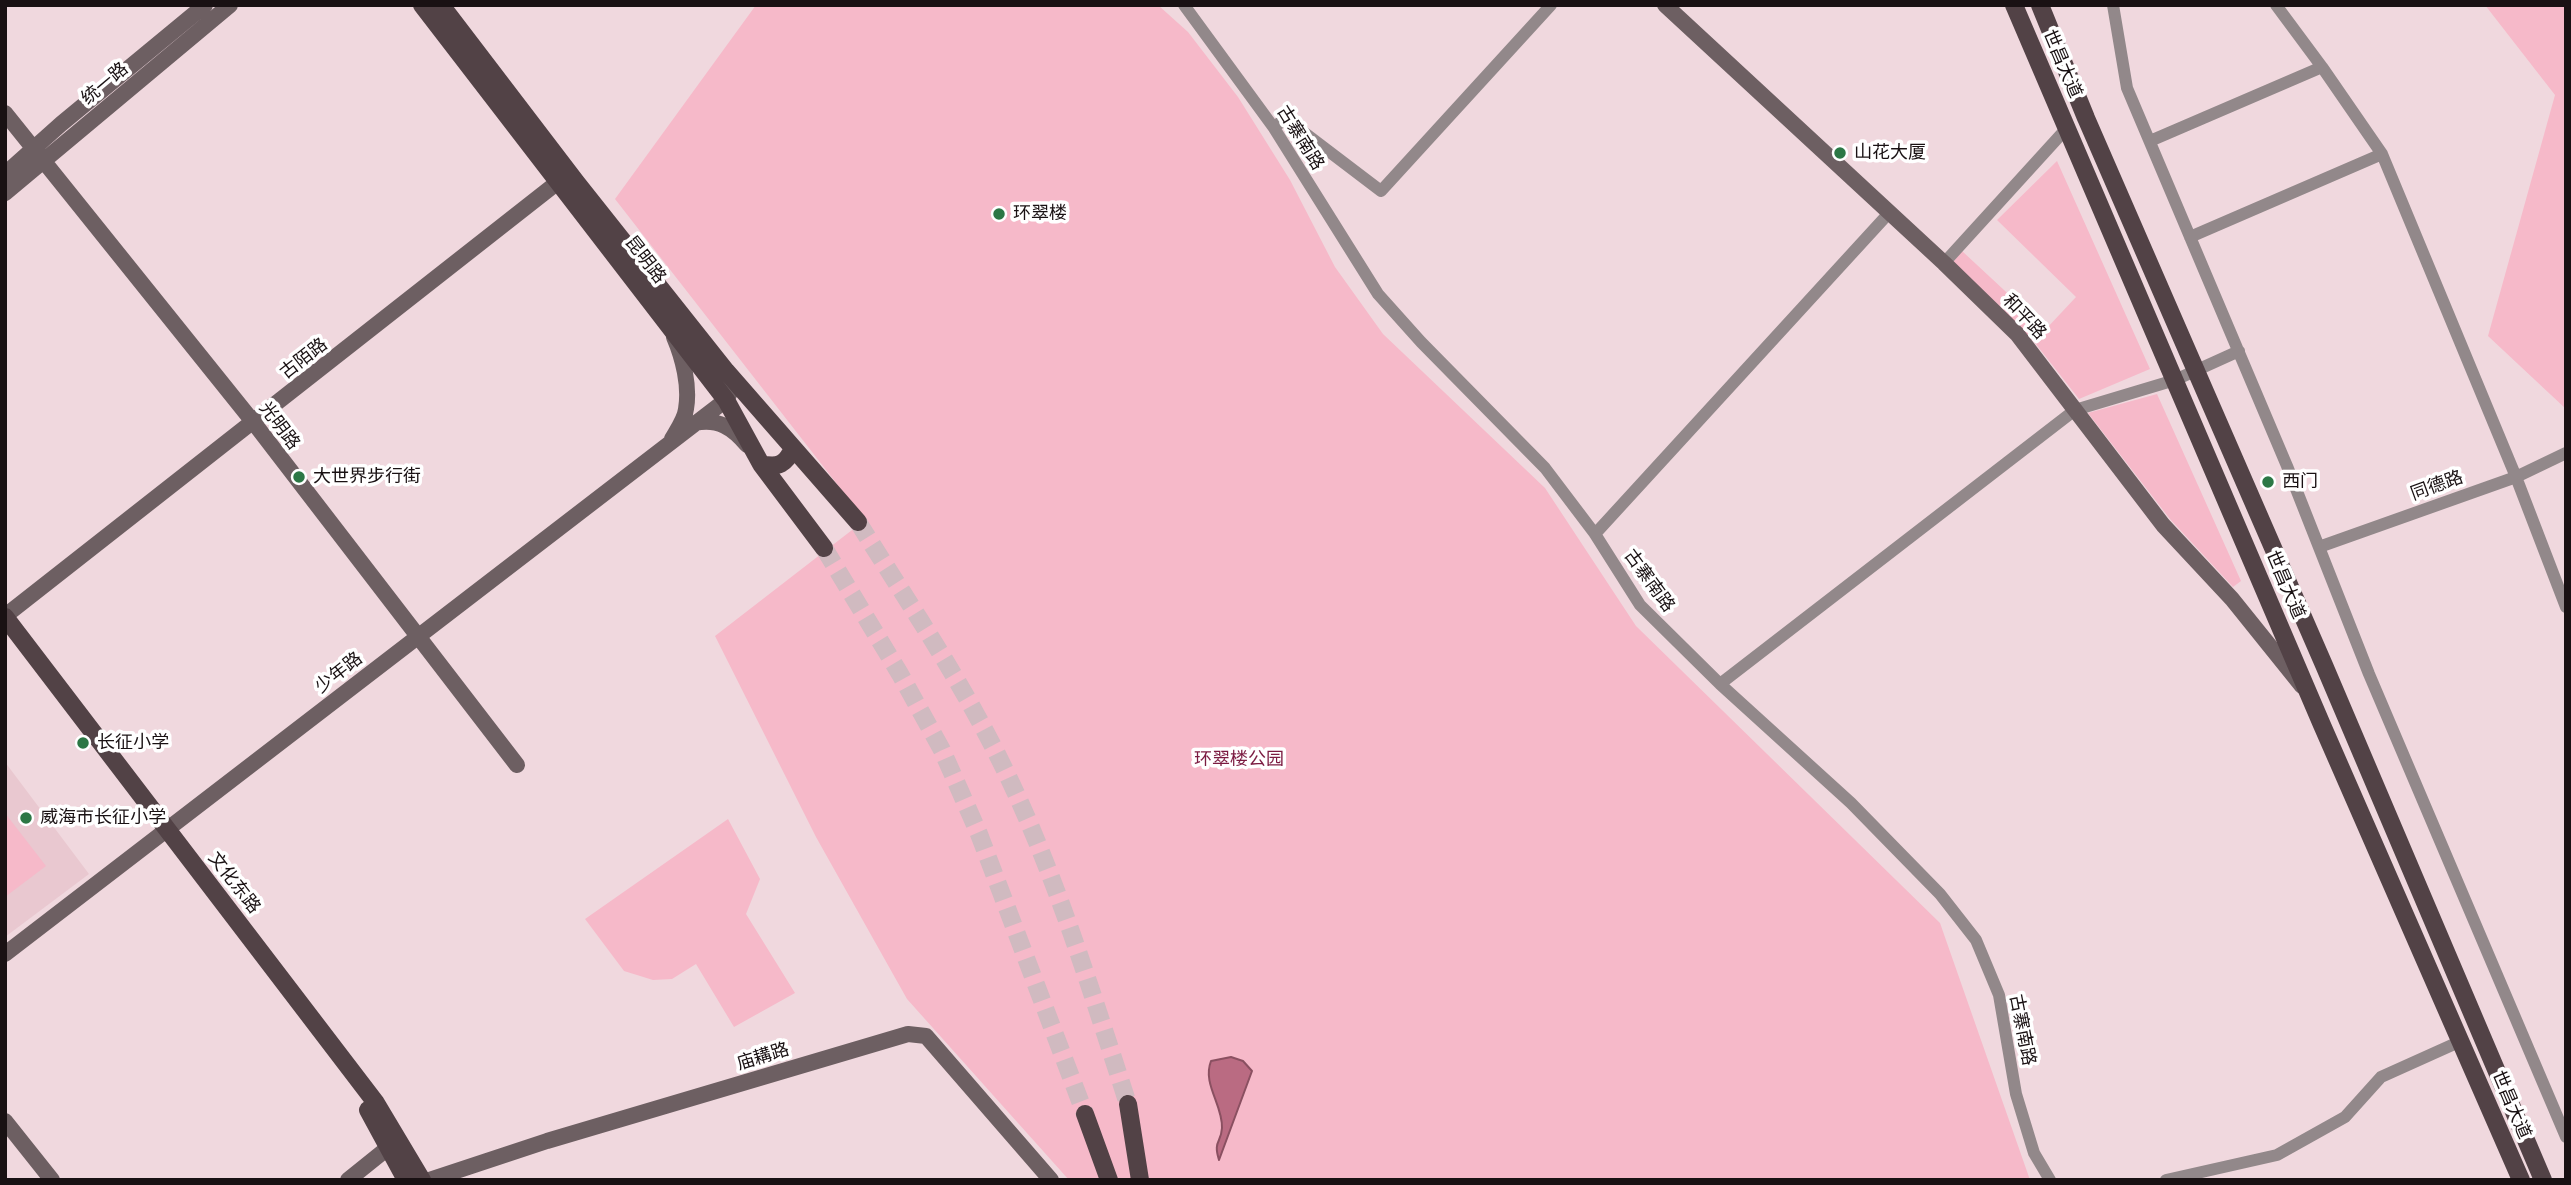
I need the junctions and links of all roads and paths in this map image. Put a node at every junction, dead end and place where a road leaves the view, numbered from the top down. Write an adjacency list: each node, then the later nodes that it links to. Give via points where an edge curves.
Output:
1 (205, 5): 17 (street, 统一路)
2 (230, 5): 17 (street, 统一路)
3 (422, 5): 20 (main road, 昆明路)
4 (441, 5): 28 (main road, 昆明路)
5 (1184, 5): 14 (street, 古寨南路)
6 (1551, 5): 14 (street, via 1381,191 1285,118)
7 (1665, 5): 22 (street, 和平路)
8 (2014, 5): 15 (main road, 世昌大道)
9 (2040, 5): 27 (main road, 世昌大道)
10 (2113, 5): 16 (street, via 2127,88)
11 (2276, 5): 12 (street)
12 (2322, 67): 16 (street); 18 (street)
13 (5, 113): 17 (street, 光明路)
14 (1274, 128): 40 (street, 古寨南路, via 1378,294 1545,468)
15 (2066, 129): 24 (street); 29 (main road, 世昌大道)
16 (2150, 141): 23 (street)
17 (40, 154): 19 (street, 统一路); 21 (street, 统一路); 32 (street, 光明路)
18 (2382, 154): 23 (street); 38 (street)
19 (5, 173)
20 (558, 182): 25 (main road, 昆明路); 32 (street, 古陌路)
21 (5, 193)
22 (1889, 213): 24 (street, 和平路); 40 (street)
23 (2190, 237): 26 (street)
24 (1944, 263): 31 (street, 和平路, via 2017,334)
25 (670, 325): 30 (main road, 昆明路); 34 (street, via 681,355 686,409)
26 (2239, 351): 27 (street); 41 (street)
27 (2197, 370): 29 (street); 48 (main road, 世昌大道)
28 (726, 371): 30 (street, via 732,389); 35 (main road, 昆明路)
29 (2175, 380): 31 (street); 49 (main road, 世昌大道)
30 (726, 400): 33 (street, 少年路); 37 (main road, 昆明路)
31 (2076, 410): 47 (street); 49 (street, 和平路, via 2163,526 2232,600)
32 (254, 423): 44 (street, 古陌路); 46 (street, 光明路)
33 (695, 424): 34 (street, 少年路); 37 (street, via 710,420 725,425)
34 (669, 444): 46 (street, 少年路)
35 (793, 448): 37 (main road, via 784,463 774,467); 39 (main road, 昆明路)
36 (2566, 453): 38 (street, 同德路)
37 (761, 464): 42 (main road, 昆明路)
38 (2516, 477): 41 (street, 同德路); 43 (street)
39 (858, 522)
40 (1595, 534): 47 (street, 古寨南路, via 1640,604)
41 (2319, 547): 57 (street)
42 (824, 548)
43 (2565, 602)
44 (5, 617): 51 (main road, 文化东路)
45 (5, 633): 51 (main road)
46 (416, 638): 50 (street, 光明路); 51 (street, 少年路)
47 (1720, 684): 67 (street, 古寨南路, via 1851,803 1940,894 1976,940 1999,995 2016,1094 2034,1153)
48 (2333, 688): 49 (street); 70 (main road, 世昌大道)
49 (2310, 696): 53 (main road, 世昌大道)
50 (517, 765)
51 (163, 833): 52 (street, 少年路); 58 (main road, via 367,1109); 62 (main road, 文化东路, via 376,1102)
52 (5, 954)
53 (2460, 1041): 68 (street, via 2381,1077 2345,1117 2277,1155); 69 (main road, 世昌大道)
54 (1128, 1104): 66 (main road)
55 (1085, 1114): 65 (main road)
56 (5, 1121): 59 (street)
57 (2566, 1137)
58 (389, 1147): 60 (street); 61 (main road)
59 (52, 1180)
60 (348, 1180)
61 (406, 1180)
62 (422, 1180)
63 (429, 1180): 64 (street, 庙耩路, via 908,1034 926,1036)
64 (1051, 1180)
65 (1109, 1180)
66 (1140, 1180)
67 (2050, 1180)
68 (2166, 1180)
69 (2521, 1180)
70 (2543, 1180)

